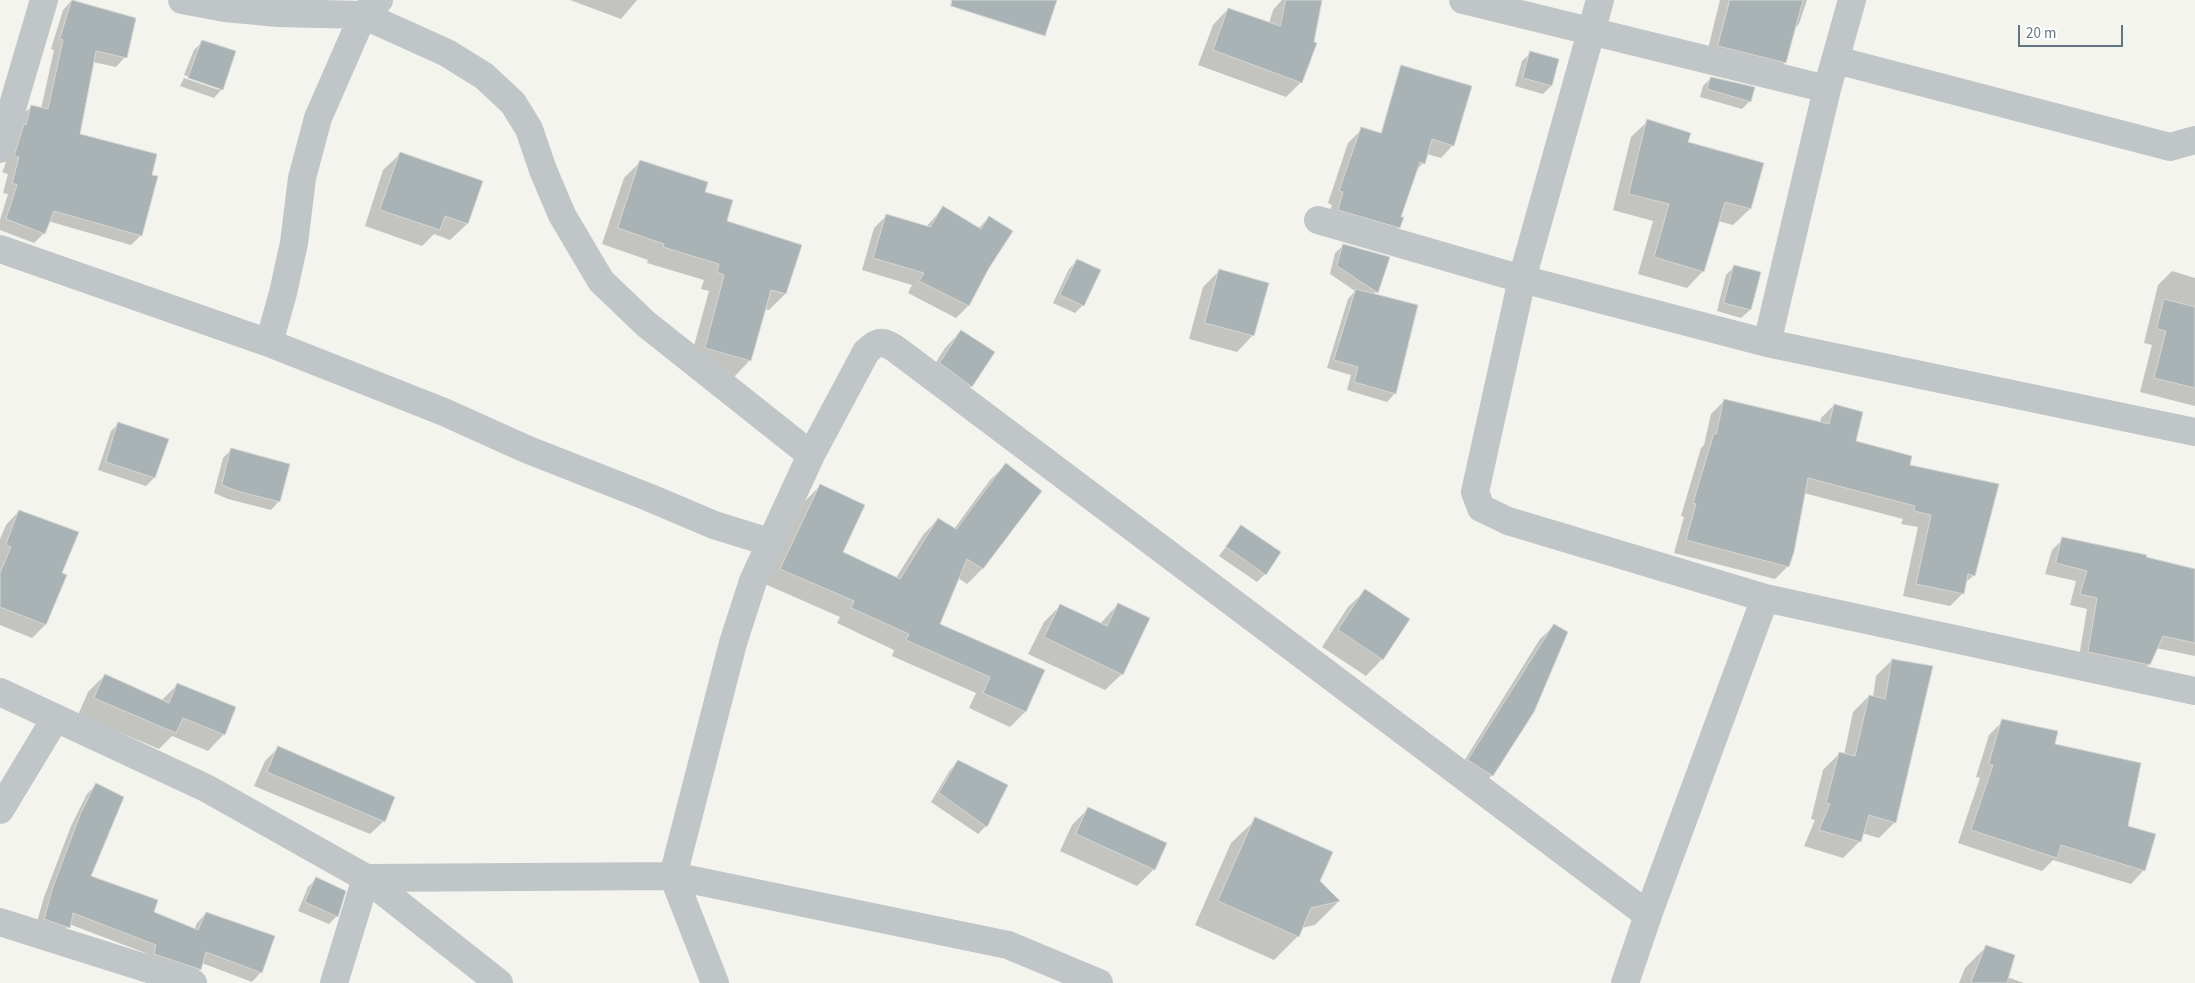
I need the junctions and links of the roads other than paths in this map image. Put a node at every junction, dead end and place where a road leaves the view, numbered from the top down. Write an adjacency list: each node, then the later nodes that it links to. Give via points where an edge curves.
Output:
1 (44, 0): 11 (street)
2 (182, 0): 6 (street, via 278,13)
3 (1463, 0): 7 (street)
4 (1600, 0): 7 (street)
5 (1852, 0): 8 (street)
6 (371, 8): 15 (street, via 318,118 302,178 294,243 283,294); 18 (street, via 484,76 506,96 529,129 562,214 601,281 646,324)
7 (1590, 30): 9 (street); 14 (street)
8 (1836, 60): 9 (street); 10 (street, via 2170,147)
9 (1827, 89): 16 (street)
10 (2195, 140)
11 (0, 149)
12 (1318, 220): 14 (street)
13 (0, 249): 15 (street)
14 (1522, 279): 16 (street); 20 (street, via 1475,492 1481,508 1508,521)
15 (269, 343): 19 (street, via 714,525)
16 (1767, 343): 17 (street)
17 (2195, 432)
18 (811, 455): 19 (street); 27 (street, via 866,352 875,343 886,342)
19 (769, 542): 25 (street, via 733,643)
20 (1765, 598): 21 (street); 27 (street)
21 (2195, 691)
22 (0, 692): 23 (street)
23 (55, 719): 24 (street); 26 (street, via 206,788)
24 (0, 810)
25 (673, 876): 26 (street); 32 (street); 33 (street, via 1008,945)
26 (366, 878): 30 (street); 31 (street)
27 (1648, 915): 34 (street)
28 (0, 922): 29 (street)
29 (193, 983)
30 (334, 983)
31 (499, 983)
32 (716, 983)
33 (1099, 983)
34 (1625, 983)

